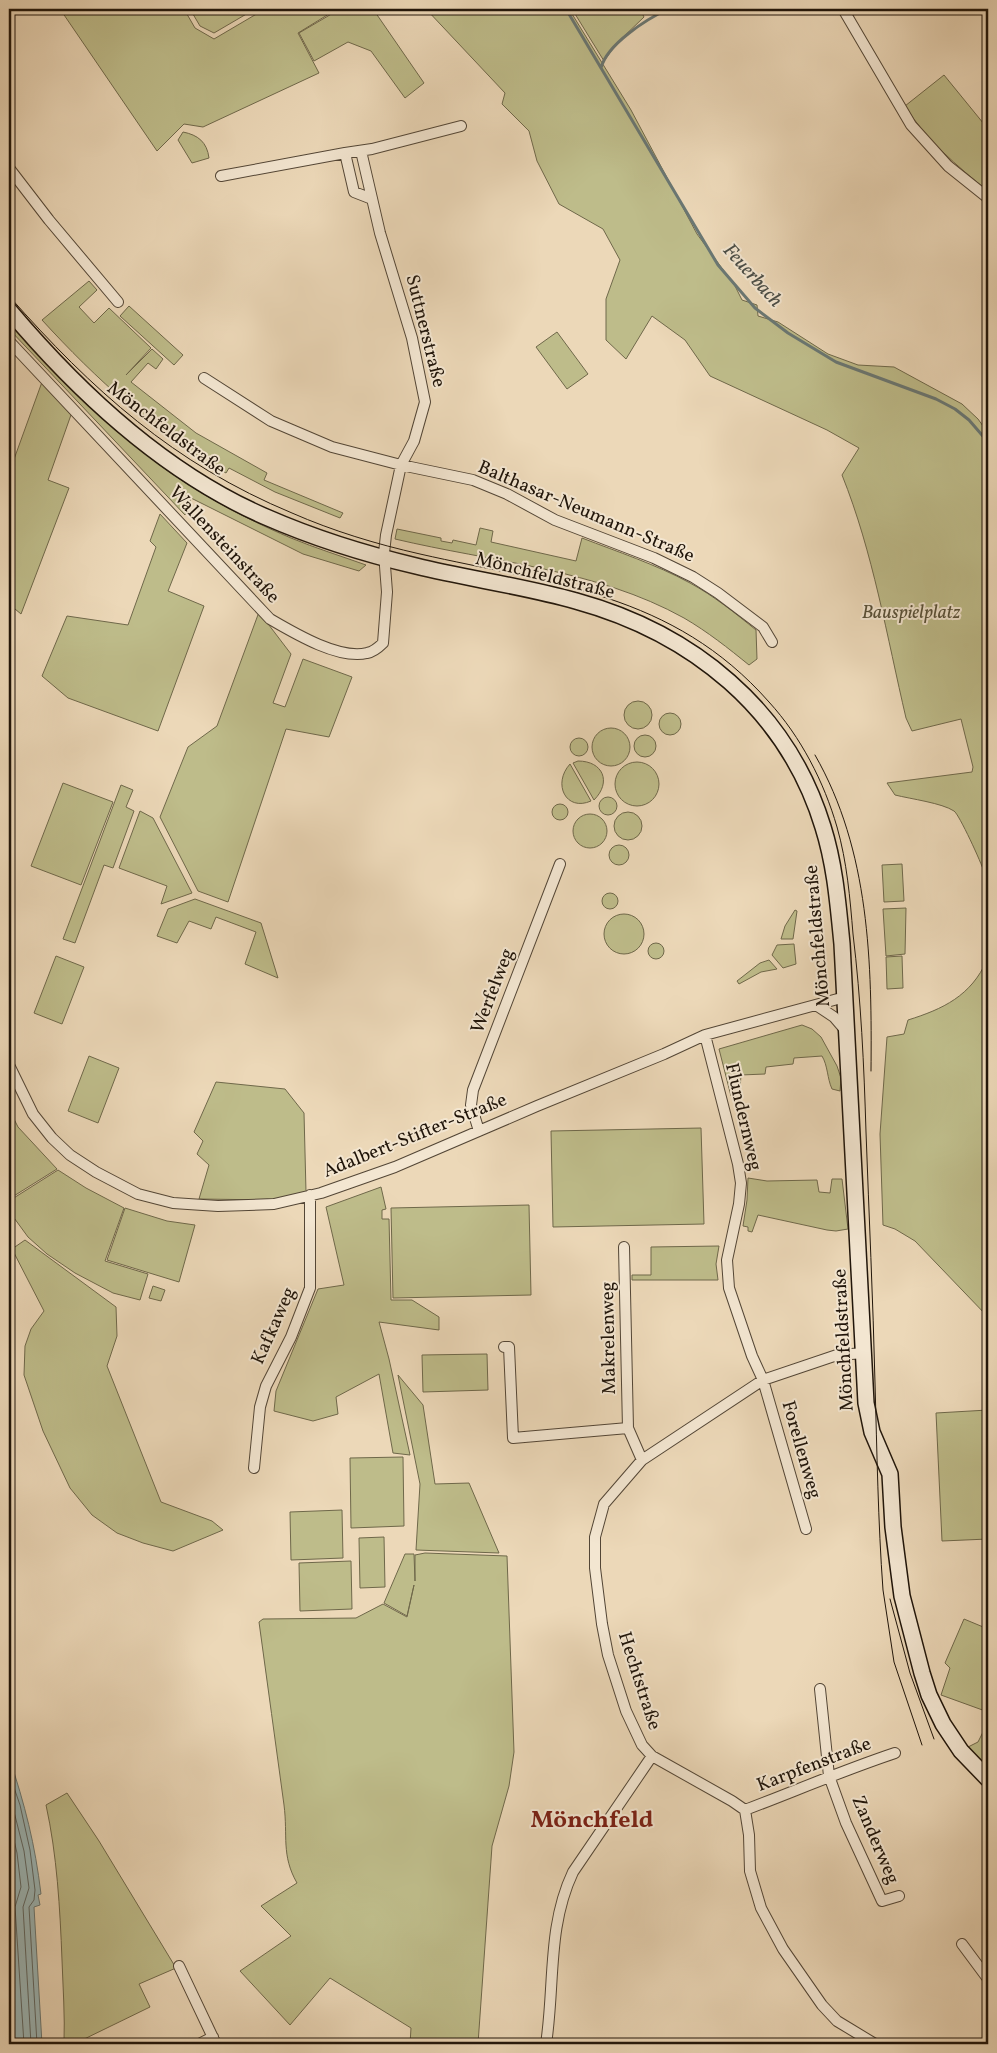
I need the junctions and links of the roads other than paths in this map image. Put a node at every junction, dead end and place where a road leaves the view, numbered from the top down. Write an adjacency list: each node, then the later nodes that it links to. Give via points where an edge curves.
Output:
1 (843, 9): 7 (street, via 911,125 948,166)
2 (462, 126): 3 (street)
3 (361, 151): 4 (street); 8 (street, Suttnerstraße)
4 (345, 153): 6 (street); 8 (street, via 354,192)
5 (9, 168): 9 (street)
6 (221, 176)
7 (988, 198)
8 (372, 199): 13 (street, Suttnerstraße, via 412,338 425,402 414,441)
9 (118, 302)
10 (9, 310): 14 (main road, Mönchfeldstraße, via 90,396 178,468 267,518)
11 (9, 341): 14 (street, Wallensteinstraße, via 270,619 298,635 349,655 369,653 383,643 387,592)
12 (204, 378): 13 (street, Balthasar-Neumann-Straße, via 271,421 332,447)
13 (401, 465): 14 (street, Suttnerstraße, via 386,535); 15 (street, Balthasar-Neumann-Straße, via 473,480 561,522 693,576 763,627)
14 (385, 558): 17 (main road, Mönchfeldstraße, via 576,601 624,617 686,648 740,691 789,752 803,776 823,826 837,890)
15 (772, 642)
16 (560, 864): 22 (street, Werfelweg, via 473,1090 470,1105)
17 (845, 998): 18 (street, Adalbert-Stifter-Straße); 19 (main road, Mönchfeldstraße)
18 (816, 1005): 19 (street, via 834,1017); 20 (street, Adalbert-Stifter-Straße)
19 (846, 1031): 26 (main road, Mönchfeldstraße)
20 (705, 1035): 22 (street, Adalbert-Stifter-Straße); 27 (street, Flundernweg, via 740,1183 739,1204 727,1260 729,1288)
21 (9, 1064): 23 (street, Adalbert-Stifter-Straße, via 33,1114 52,1138 96,1172 138,1194 173,1203 218,1206 274,1204)
22 (478, 1131): 23 (street, Adalbert-Stifter-Straße, via 395,1167)
23 (310, 1195): 30 (street, Kafkaweg, via 310,1288 291,1337 266,1386 260,1408)
24 (624, 1247): 28 (street, Makrelenweg)
25 (504, 1347): 28 (street, via 509,1347 513,1438)
26 (864, 1353): 27 (street, Hechtstraße, via 837,1355); 36 (main road, Mönchfeldstraße, via 868,1420 890,1474 902,1596 922,1673 943,1724 961,1751)
27 (763, 1380): 29 (street, Hechtstraße); 31 (street, Forellenweg)
28 (628, 1428): 29 (street, Makrelenweg)
29 (642, 1460): 34 (street, Hechtstraße, via 604,1504 596,1537 595,1568 608,1655 626,1711 642,1746)
30 (254, 1468)
31 (806, 1530)
32 (820, 1688): 35 (street)
33 (895, 1753): 35 (street, Karpfenstraße)
34 (652, 1756): 37 (street, Hechtstraße); 45 (street, via 573,1872 564,1892 555,1935)
35 (829, 1776): 37 (street, Karpfenstraße); 38 (street, Zanderweg, via 882,1901)
36 (988, 1779)
37 (745, 1810): 43 (street, via 749,1863 761,1908 783,1949 822,2005)
38 (899, 1896)
39 (962, 1944): 41 (street)
40 (179, 1966): 42 (street)
41 (988, 1979)
42 (215, 2041): 44 (street)
43 (868, 2042)
44 (199, 2044)
45 (546, 2044)

